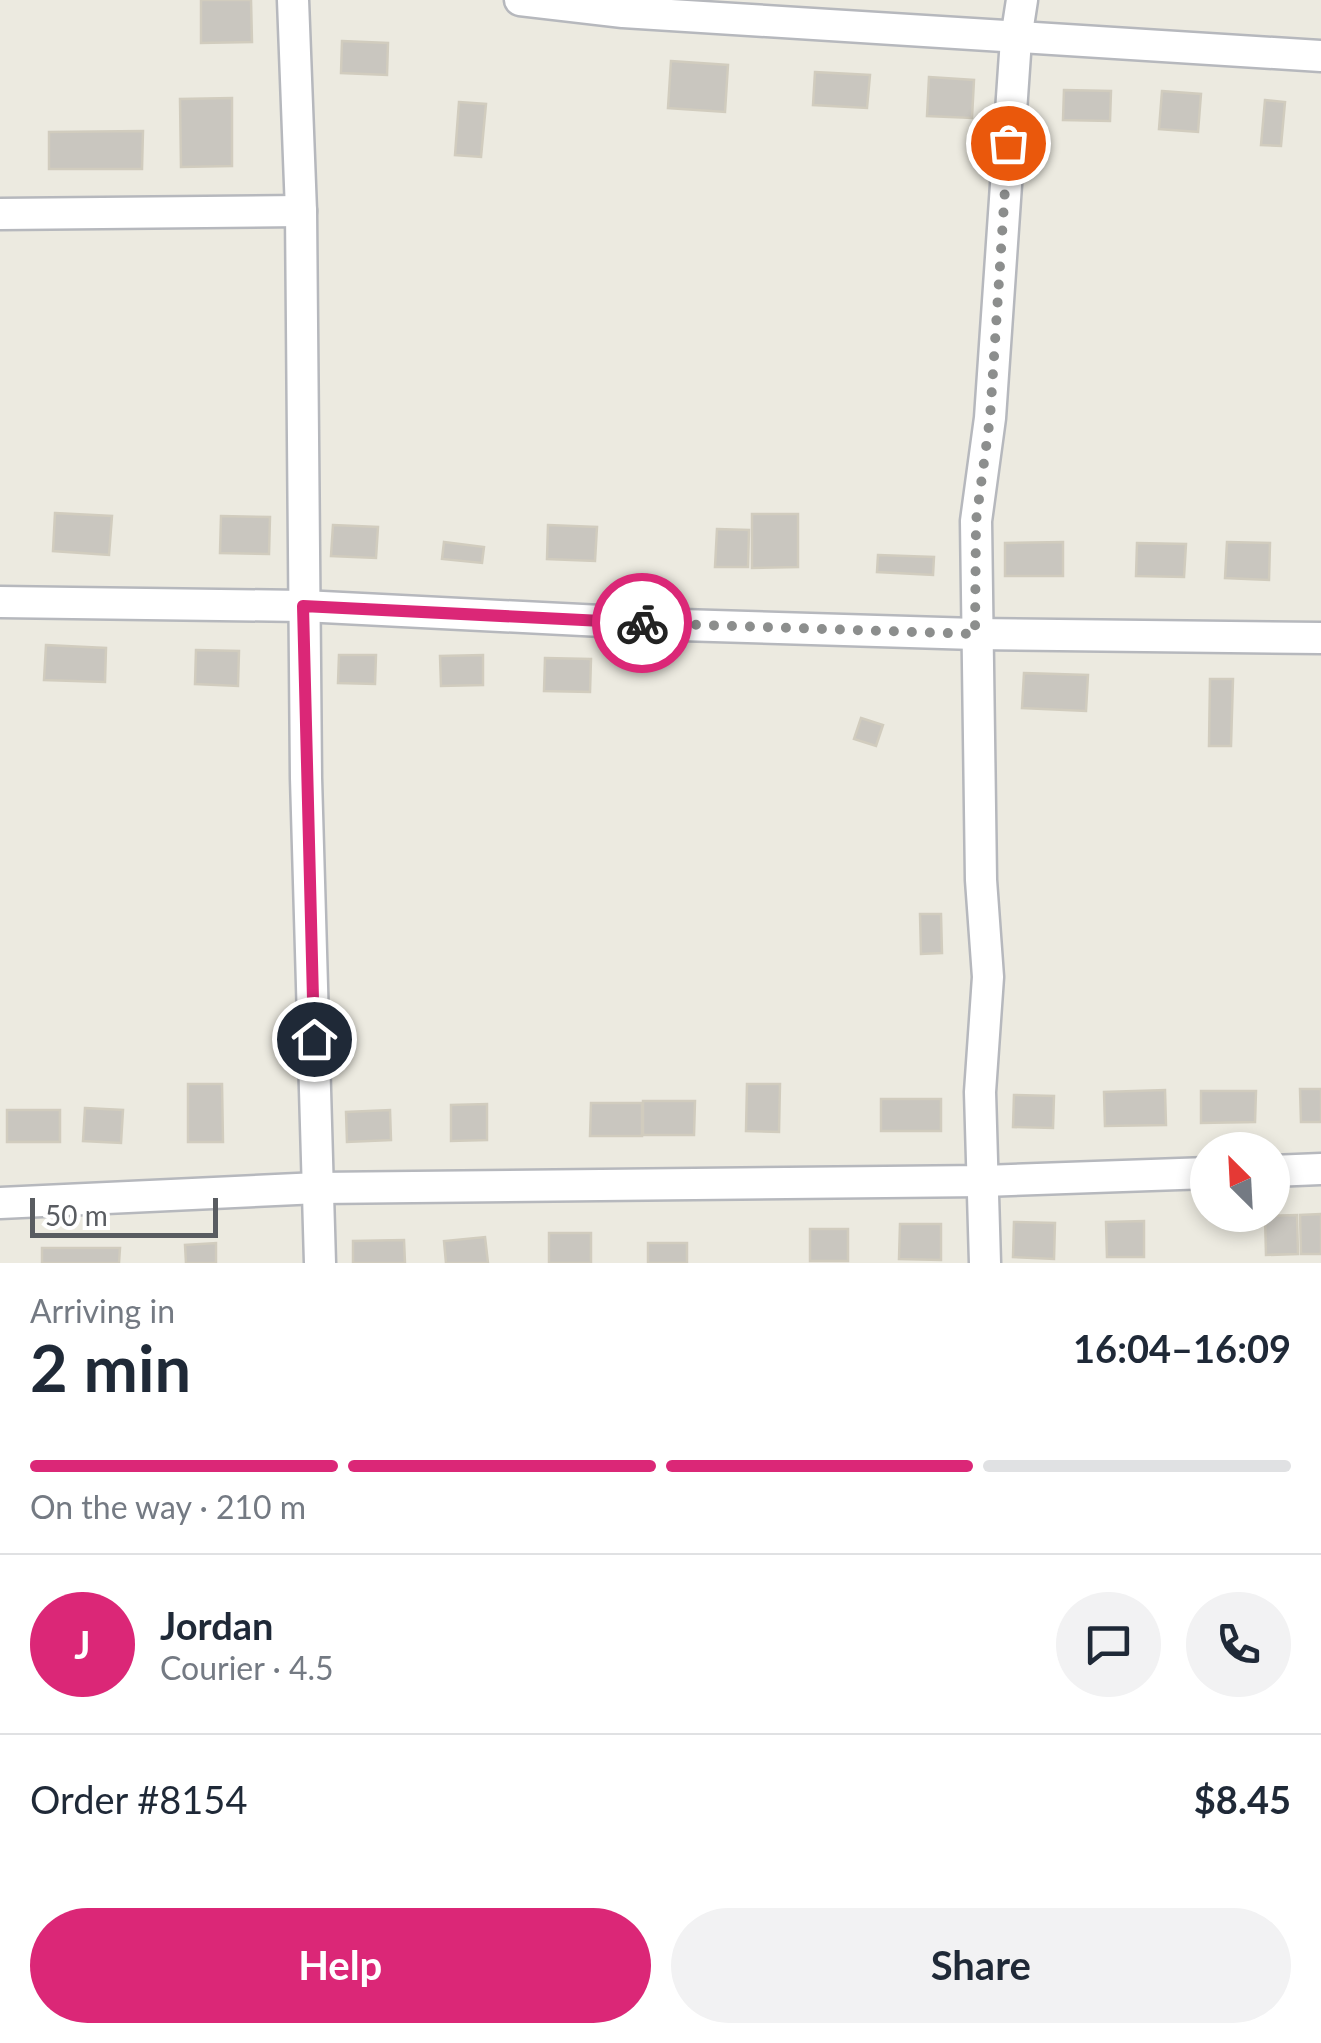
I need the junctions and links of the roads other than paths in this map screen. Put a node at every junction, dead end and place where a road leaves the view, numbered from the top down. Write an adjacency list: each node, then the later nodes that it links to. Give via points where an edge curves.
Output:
1 (293, 0): 6 (street)
2 (520, 0): 4 (street)
3 (1022, 0): 4 (street)
4 (1016, 39): 5 (street); 10 (street, via 990,418 976,521)
5 (1321, 56)
6 (301, 211): 7 (street); 9 (street)
7 (0, 214)
8 (0, 602): 9 (street)
9 (303, 606): 10 (street); 16 (street)
10 (975, 634): 11 (street); 15 (street, via 988,978 980,1092)
11 (1321, 638)
12 (1321, 1170): 13 (street)
13 (1290, 1171)
14 (1190, 1174): 15 (street)
15 (984, 1181): 16 (street); 19 (street)
16 (318, 1188): 17 (street); 18 (street)
17 (0, 1202)
18 (320, 1263)
19 (985, 1263)

